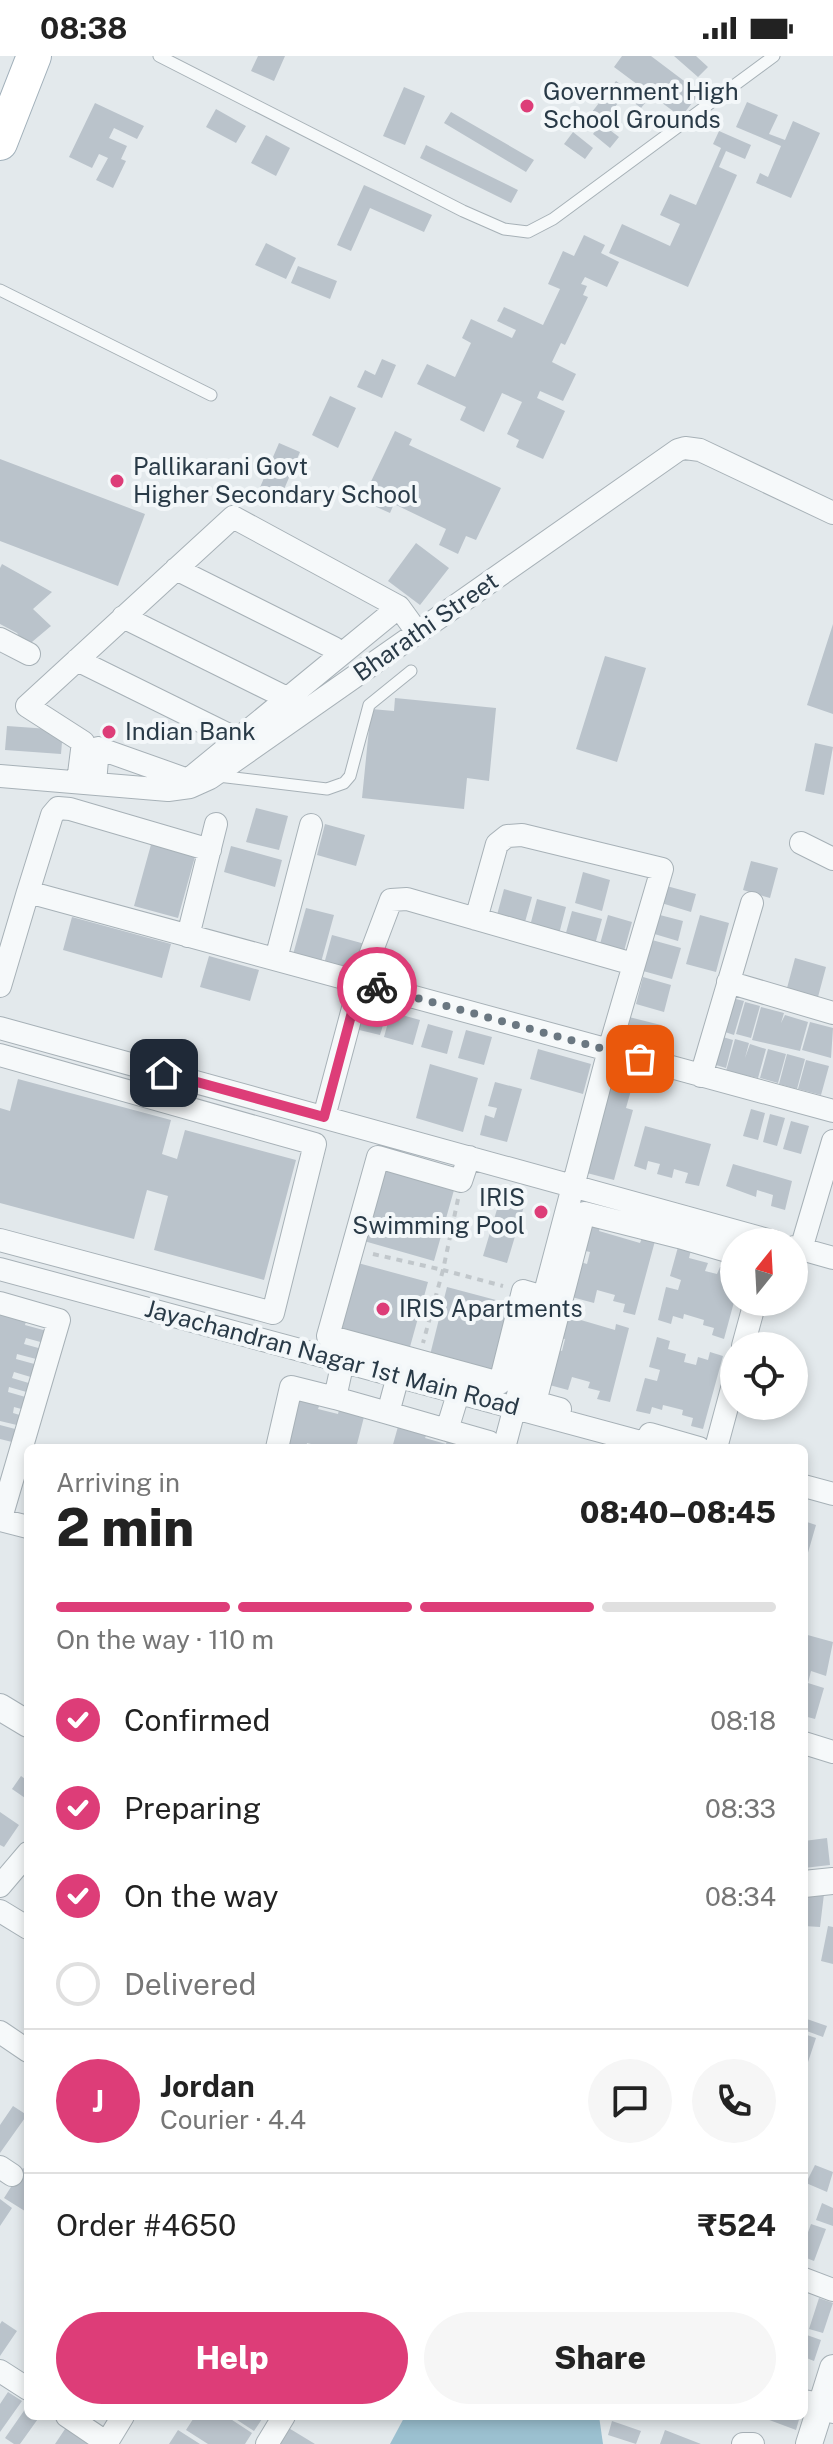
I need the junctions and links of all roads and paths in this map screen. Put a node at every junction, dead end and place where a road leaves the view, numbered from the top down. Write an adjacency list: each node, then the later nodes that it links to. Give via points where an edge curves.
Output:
1 (34, 56): 4 (main road)
2 (159, 56): 3 (lane, via 463,211 504,229 528,232)
3 (774, 56)
4 (0, 143)
5 (0, 290): 6 (lane)
6 (211, 395)
7 (833, 513): 11 (street, Bharathi Street, via 700,450 678,450)
8 (176, 569): 9 (street, via 233,517); 10 (street); 13 (street)
9 (399, 607): 11 (street); 17 (street)
10 (123, 617): 15 (street); 17 (street)
11 (417, 632): 18 (street, Bharathi Street)
12 (0, 639): 14 (street)
13 (334, 648)
14 (29, 654)
15 (77, 660): 19 (street); 20 (street, via 27,706)
16 (411, 671): 22 (lane, via 369,705 344,783 327,789)
17 (287, 698): 18 (street); 19 (street)
18 (311, 709): 22 (street, Bharathi Street)
19 (237, 739): 20 (street, via 188,780)
20 (90, 745): 23 (street)
21 (0, 776): 23 (street, Bharathi Street)
22 (213, 776): 23 (street, Bharathi Street, via 168,790)
23 (87, 782)
24 (216, 824): 27 (street)
25 (311, 825): 33 (street)
26 (801, 843): 28 (street)
27 (210, 850): 29 (street, via 58,808); 32 (street)
28 (833, 859)
29 (28, 892): 32 (street); 37 (street)
30 (752, 903): 36 (street)
31 (476, 919): 34 (street); 34 (street, via 497,844 507,836 522,835 662,869); 35 (street, via 407,899 391,900)
32 (188, 936): 33 (street)
33 (276, 959): 35 (street)
34 (633, 964): 40 (street)
35 (360, 982): 40 (street); 44 (street)
36 (728, 982): 38 (street); 42 (street)
37 (0, 986)
38 (833, 1013)
39 (0, 1028): 44 (street)
40 (609, 1050): 42 (street); 48 (street)
41 (0, 1055): 59 (street, via 315,1144 273,1313)
42 (701, 1076): 43 (street)
43 (833, 1111)
44 (324, 1117): 46 (street)
45 (833, 1141): 50 (street)
46 (469, 1157): 47 (street); 48 (street)
47 (461, 1181): 54 (street, via 378,1157); 58 (path)
48 (573, 1186): 49 (street); 60 (street)
49 (682, 1227): 51 (street); 53 (street); 76 (street, via 584,1213 535,1402)
50 (805, 1228)
51 (720, 1233)
52 (0, 1240): 59 (street)
53 (720, 1246)
54 (352, 1249): 58 (path); 64 (street, via 328,1336)
55 (808, 1251): 56 (street)
56 (833, 1258)
57 (0, 1269): 62 (street, Jayachandran Nagar 1st Main Road)
58 (443, 1270): 60 (path); 64 (path)
59 (149, 1280): 62 (street)
60 (533, 1294): 64 (street, via 500,1383); 68 (street)
61 (0, 1303): 80 (street, via 59,1320)
62 (142, 1307): 63 (street, Jayachandran Nagar 1st Main Road)
63 (343, 1361): 65 (street, Jayachandran Nagar 1st Main Road); 67 (street)
64 (419, 1361)
65 (398, 1376): 66 (street, Jayachandran Nagar 1st Main Road); 69 (street)
66 (458, 1394): 68 (street, Jayachandran Nagar 1st Main Road); 71 (street)
67 (335, 1398): 69 (street); 72 (street, via 291,1387)
68 (514, 1408): 74 (street); 75 (street, Jayachandran Nagar 1st Main Road)
69 (388, 1413): 71 (street)
70 (724, 1420): 77 (street)
71 (447, 1430): 73 (street)
72 (278, 1444)
73 (488, 1444)
74 (505, 1444)
75 (645, 1444)
76 (685, 1444)
77 (717, 1444)
78 (808, 1487): 79 (street)
79 (833, 1494)
80 (0, 1510)
81 (0, 1520): 82 (street)
82 (24, 1526)
83 (0, 1707): 84 (street)
84 (24, 1722)
85 (808, 1744): 86 (street)
86 (833, 1752)
87 (24, 1858): 90 (street)
88 (833, 1881): 89 (street)
89 (808, 1884)
90 (0, 1886)
91 (0, 1911): 92 (street)
92 (24, 1926)
93 (0, 2032): 94 (street)
94 (24, 2048)
95 (808, 2281): 96 (street)
96 (833, 2290)
97 (833, 2368): 100 (street)
98 (0, 2371): 99 (street)
99 (24, 2386)
100 (819, 2406): 108 (street)
101 (73, 2420): 104 (street)
102 (120, 2420): 104 (street)
103 (282, 2420): 105 (street)
104 (106, 2443)
105 (267, 2444)
106 (743, 2444): 107 (street)
107 (753, 2444)
108 (809, 2444)

